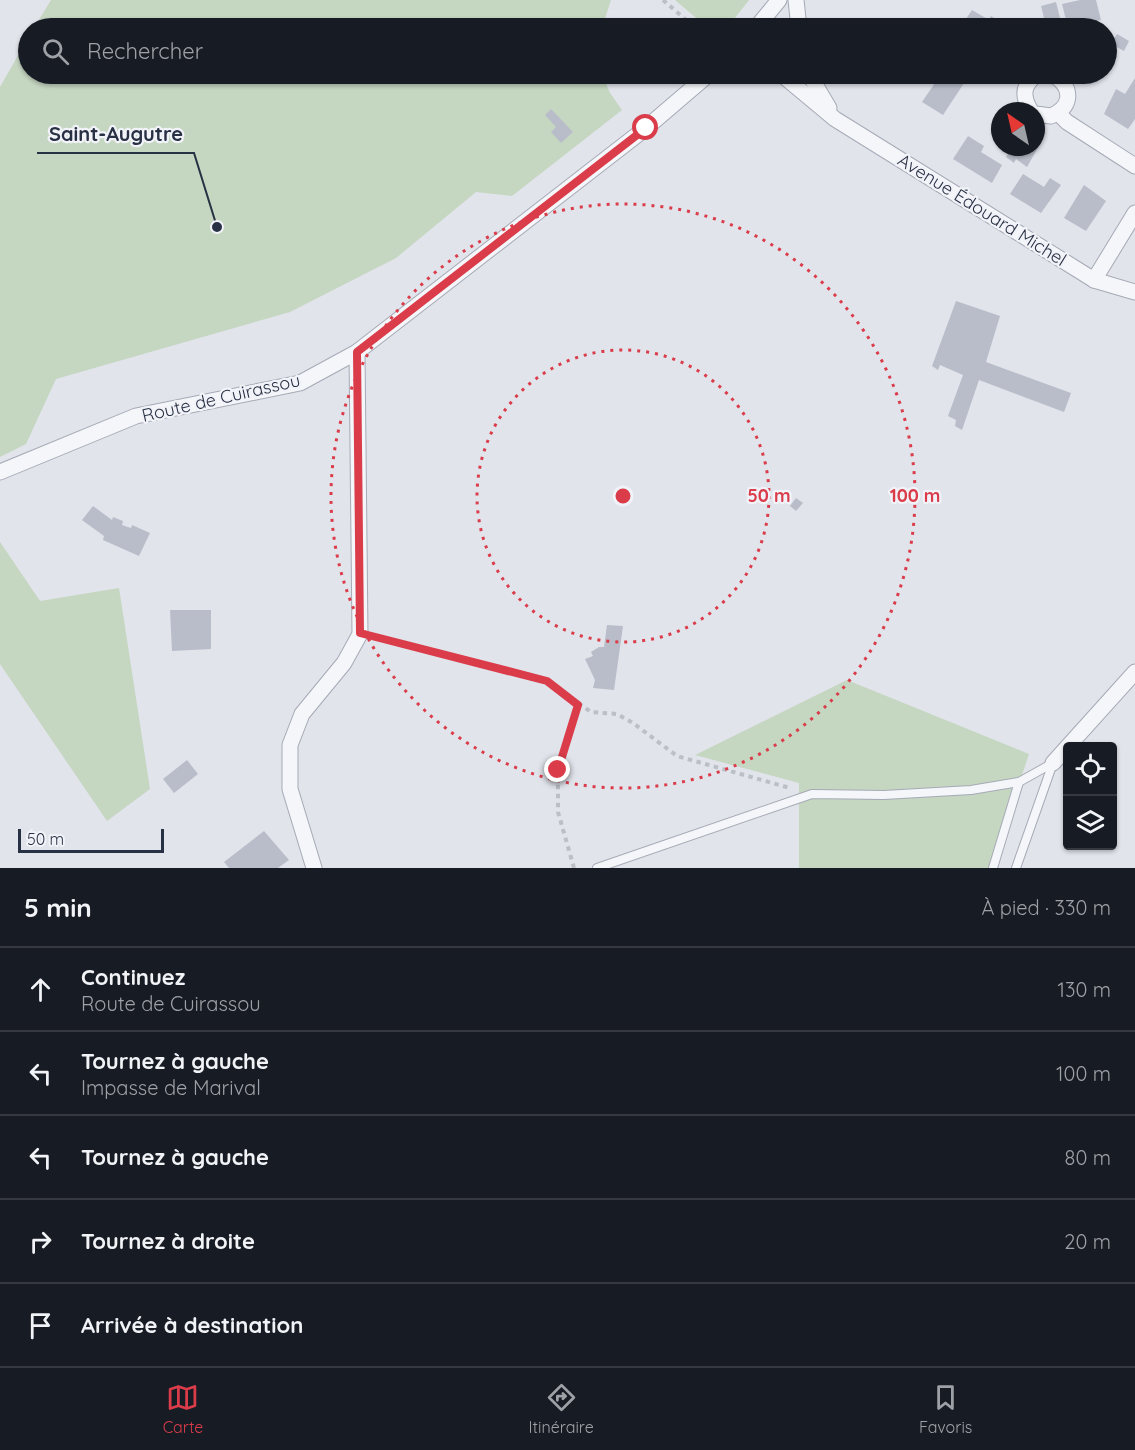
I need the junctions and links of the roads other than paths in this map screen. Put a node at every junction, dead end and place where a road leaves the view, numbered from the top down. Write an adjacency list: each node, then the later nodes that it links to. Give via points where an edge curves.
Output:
1 (779, 0): 3 (street)
2 (796, 0): 4 (street)
3 (764, 18)
4 (798, 18)
5 (698, 84): 18 (street, Route de Cuirassou)
6 (792, 84): 13 (street, Avenue Édouard Michel)
7 (815, 84): 13 (street, Avenue Édouard Michel)
8 (1029, 84): 10 (street, via 1025,91)
9 (1064, 84): 11 (street, via 1066,102)
10 (1027, 102)
11 (1058, 113): 12 (street); 14 (street)
12 (1045, 117)
13 (835, 119): 16 (street, Avenue Édouard Michel)
14 (1135, 165)
15 (1135, 213): 16 (street)
16 (1094, 280): 17 (street, Avenue Édouard Michel)
17 (1135, 292)
18 (357, 352): 19 (street, Route de Cuirassou, via 300,383 136,416); 23 (street, via 360,633 344,663 302,714 290,745 290,789)
19 (0, 472)
20 (1135, 672): 21 (street)
21 (1053, 763): 22 (lane); 26 (lane)
22 (1019, 782): 24 (lane, via 913,794 812,794); 25 (lane)
23 (314, 868)
24 (597, 868)
25 (993, 868)
26 (1016, 868)

